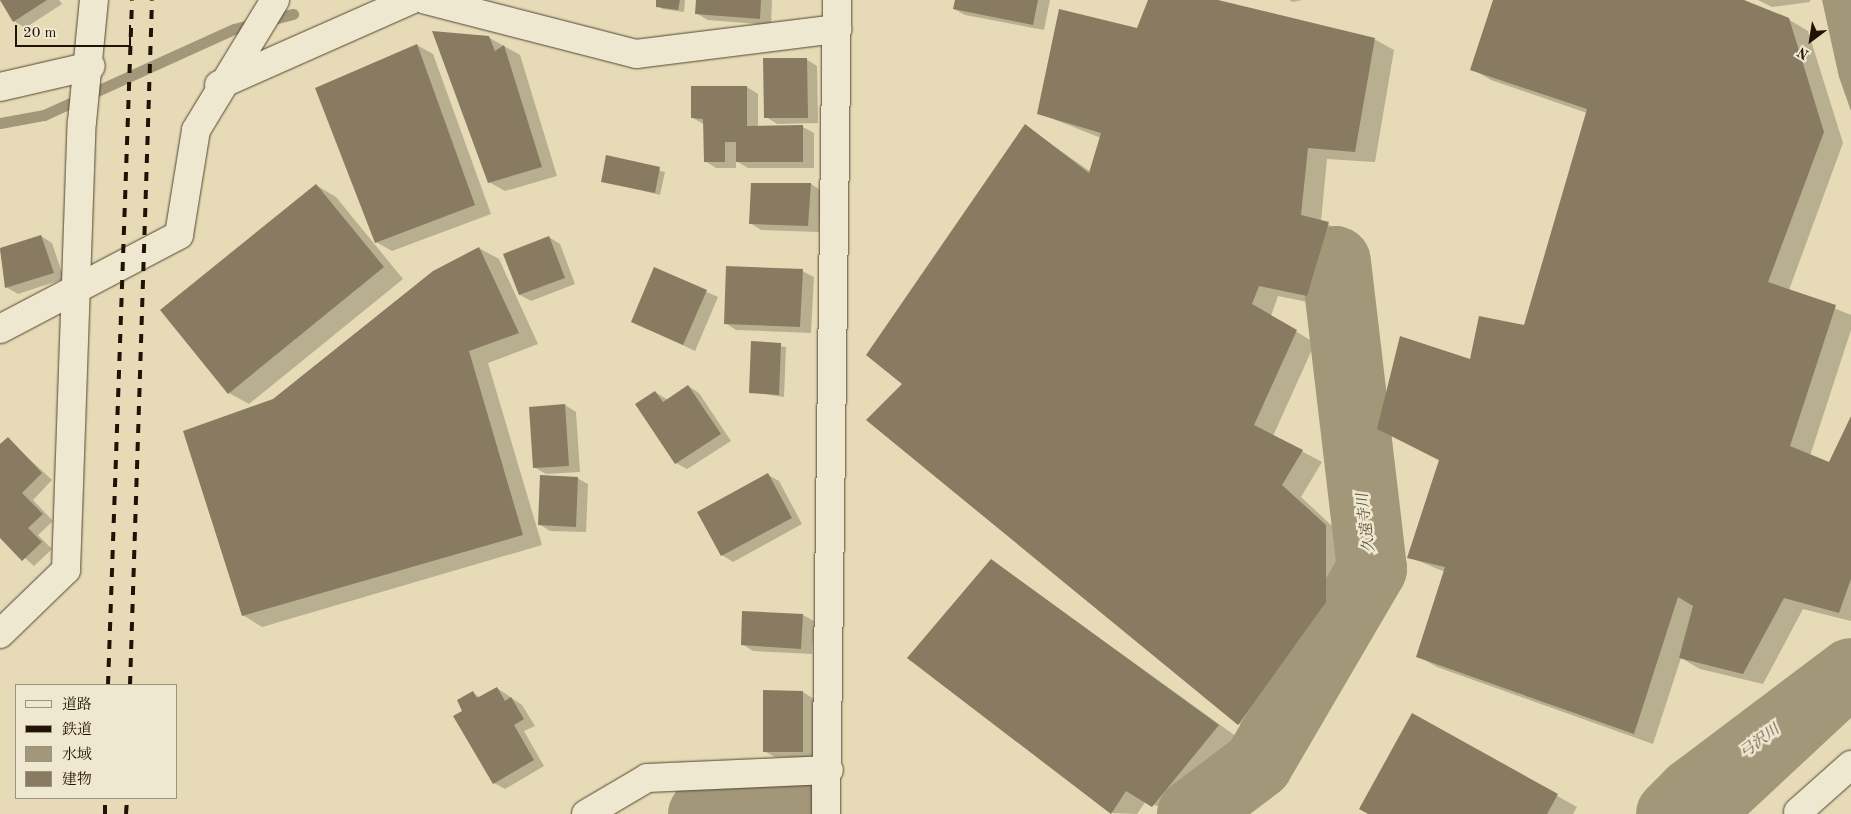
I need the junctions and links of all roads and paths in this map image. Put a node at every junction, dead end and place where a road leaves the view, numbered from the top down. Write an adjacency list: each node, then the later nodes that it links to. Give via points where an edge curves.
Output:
1 (94, 0): 7 (street)
2 (411, 0): 8 (street)
3 (426, 0): 6 (street, via 636,54)
4 (836, 0): 6 (street)
5 (274, 2): 8 (street)
6 (837, 29): 14 (street)
7 (91, 66): 9 (street); 10 (street, via 82,122)
8 (219, 84): 10 (street, via 196,130 179,235)
9 (0, 87)
10 (79, 288): 11 (street); 12 (street, via 66,570)
11 (0, 329)
12 (0, 634)
13 (1851, 765): 15 (street)
14 (829, 770): 16 (street, via 647,778); 17 (street)
15 (1804, 813)
16 (586, 814)
17 (826, 814)

